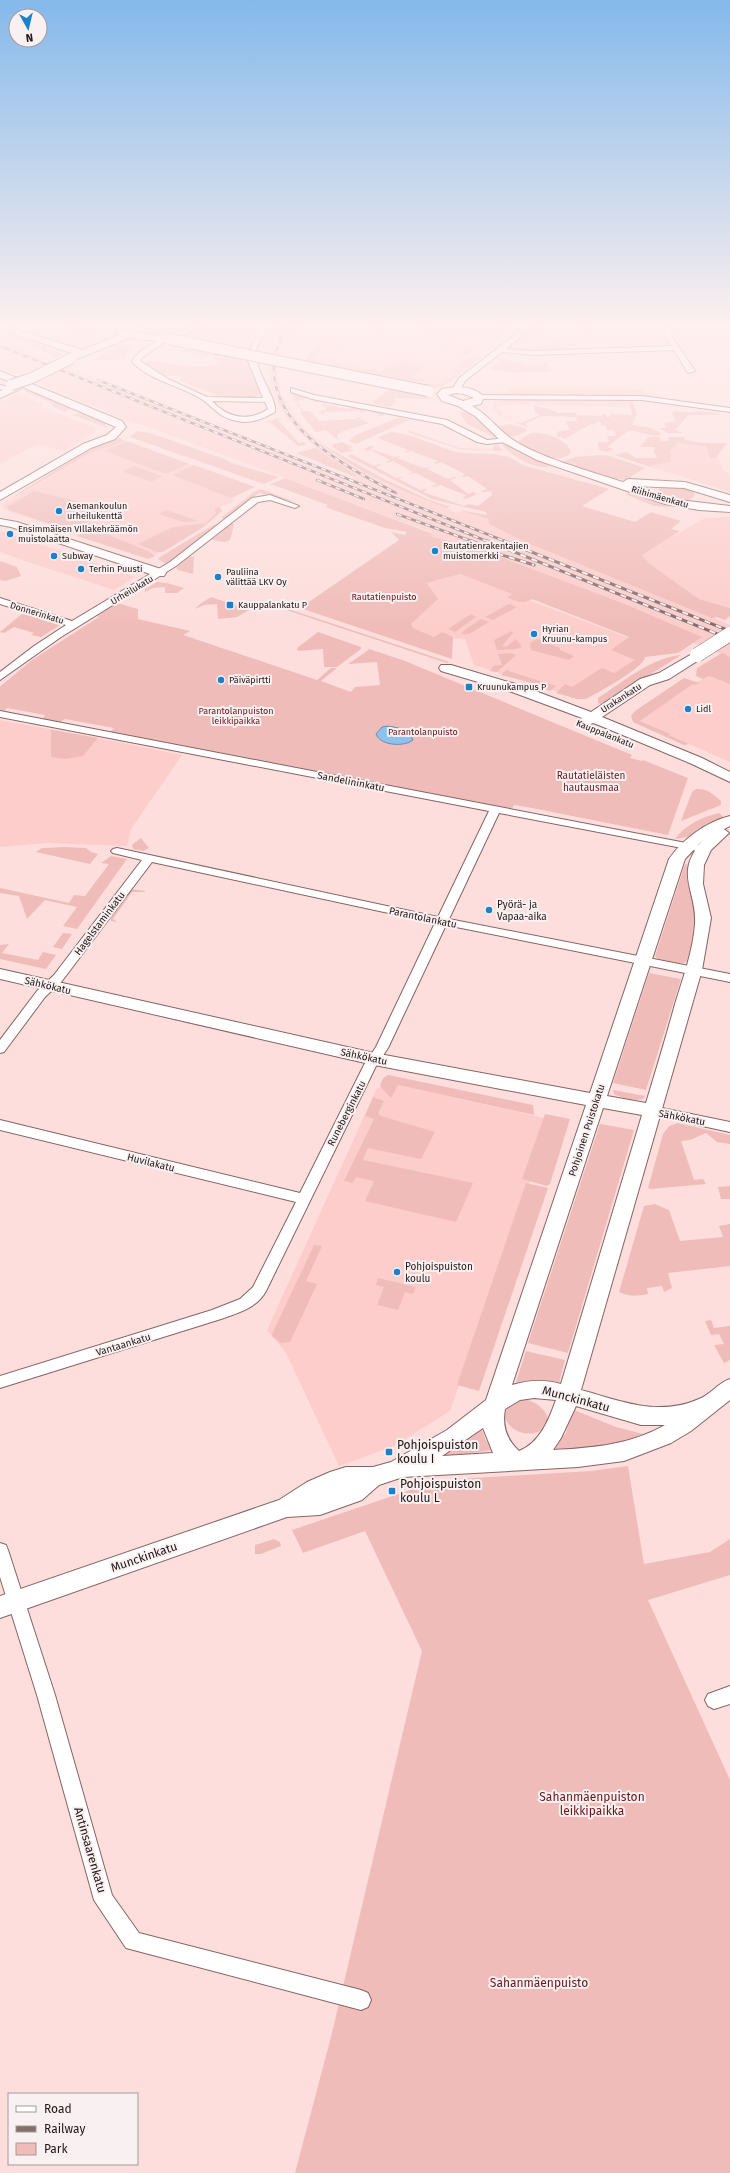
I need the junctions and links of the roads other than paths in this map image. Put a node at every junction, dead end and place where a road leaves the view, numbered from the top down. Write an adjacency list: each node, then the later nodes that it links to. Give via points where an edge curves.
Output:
1 (113, 425): 5 (street, via 96,444 87,446)
2 (452, 425): 4 (street, via 482,442)
3 (491, 425): 4 (street, Riihimäenkatu)
4 (506, 440): 6 (street, Riihimäenkatu, via 554,463)
5 (43, 473): 9 (street, via 35,475); 12 (street, via 41,477)
6 (615, 482): 7 (street, Riihimäenkatu); 10 (street, Riihimäenkatu)
7 (667, 483): 8 (street, Riihimäenkatu); 10 (street, via 654,488 653,492)
8 (710, 492): 11 (street, Riihimäenkatu); 13 (street)
9 (0, 497)
10 (657, 498): 13 (street, Riihimäenkatu)
11 (730, 499)
12 (0, 503)
13 (684, 505): 15 (street, Riihimäenkatu)
14 (295, 506): 19 (street, Urheilukatu, via 260,497)
15 (730, 509)
16 (0, 516): 18 (street)
17 (0, 522): 18 (street)
18 (13, 524): 19 (street)
19 (160, 573): 21 (street, Urheilukatu)
20 (0, 601): 21 (street, Donnerinkatu)
21 (74, 625): 24 (street, Urheilukatu, via 28,654)
22 (730, 634): 26 (street, Urakankatu, bridge, via 664,676 645,682)
23 (446, 668): 26 (street, Kauppalankatu)
24 (0, 677)
25 (0, 714): 29 (street, Sandelininkatu)
26 (594, 724): 27 (street, Kauppalankatu, via 697,761); 28 (street, Kauppalankatu, via 708,777)
27 (730, 778)
28 (730, 793)
29 (495, 809): 32 (street, Sandelininkatu); 35 (street, Runeberginkatu)
30 (730, 820): 32 (street, Pohjoinen Puistokatu, via 704,832)
31 (730, 829): 32 (street, Pohjoinen Puistokatu)
32 (695, 847): 36 (street, Pohjoinen Puistokatu, via 677,859); 37 (street, Pohjoinen Puistokatu, via 695,879 703,909 703,921)
33 (117, 851): 34 (street, Parantolankatu)
34 (148, 859): 35 (street, Parantolankatu); 40 (street, Hagelstaminkatu)
35 (441, 921): 36 (street, Parantolankatu); 42 (street, Runeberginkatu, via 388,1036)
36 (642, 961): 37 (street, Parantolankatu); 43 (street, Pohjoinen Puistokatu)
37 (694, 970): 39 (street, Parantolankatu); 44 (street, Pohjoinen Puistokatu)
38 (0, 974): 40 (street, Sähkökatu)
39 (730, 978)
40 (50, 986): 41 (street, via 41,994); 42 (street, Sähkökatu)
41 (0, 1049)
42 (374, 1058): 43 (street, Sähkökatu); 47 (street, Runeberginkatu)
43 (596, 1101): 44 (street, Sähkökatu); 52 (street, Pohjoinen Puistokatu)
44 (652, 1111): 46 (street, Sähkökatu); 51 (street, Pohjoinen Puistokatu)
45 (0, 1125): 47 (street, Huvilakatu)
46 (730, 1127)
47 (303, 1199): 48 (street, Runeberginkatu, via 259,1291)
48 (244, 1304): 49 (street, Vantaankatu)
49 (0, 1382)
50 (730, 1388): 53 (street, Munckinkatu)
51 (569, 1395): 52 (street, Munckinkatu, via 534,1388 520,1391); 53 (street, Munckinkatu, via 641,1416 662,1417); 54 (street, Pohjoinen Puistokatu, via 548,1441 541,1450)
52 (496, 1402): 54 (street, Pohjoinen Puistokatu, via 492,1428 500,1445); 55 (street, Munckinkatu, via 472,1424)
53 (705, 1407): 54 (street, Munckinkatu, via 654,1442 599,1455)
54 (520, 1461): 55 (street, Munckinkatu)
55 (398, 1469): 57 (street, Munckinkatu, via 373,1477 354,1493 320,1506 287,1507)
56 (0, 1550): 57 (street, Antinsaarenkatu)
57 (8, 1604): 58 (street, Antinsaarenkatu, via 46,1695 104,1900 133,1941)
58 (361, 2000)

